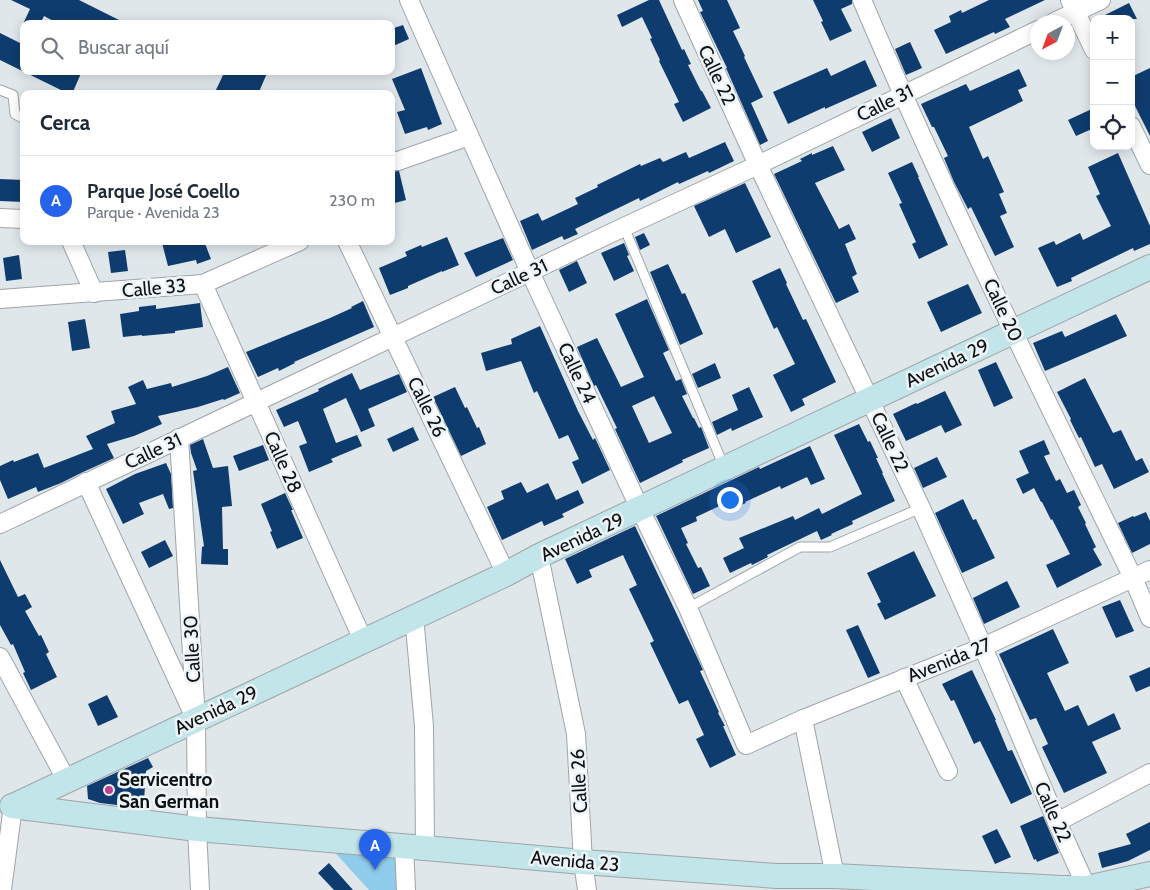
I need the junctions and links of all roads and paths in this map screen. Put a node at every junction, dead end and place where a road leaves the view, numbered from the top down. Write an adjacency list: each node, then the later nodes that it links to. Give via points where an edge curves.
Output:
1 (409, 0): 13 (street, Calle 24)
2 (683, 0): 16 (street, Calle 22)
3 (862, 0): 10 (street, Calle 20)
4 (1101, 0): 5 (street)
5 (1072, 6): 6 (street); 8 (street)
6 (1062, 15)
7 (1030, 34): 10 (street, Calle 31)
8 (1090, 42)
9 (0, 90): 11 (lane, via 12,95 15,114)
10 (902, 95): 16 (street, Calle 31); 28 (street, Calle 20)
11 (20, 117)
12 (1135, 134): 15 (street)
13 (469, 136): 14 (street); 24 (street, Calle 24)
14 (395, 161)
15 (1150, 164)
16 (758, 165): 19 (street, Calle 31); 30 (street, Calle 22)
17 (0, 218): 18 (street)
18 (20, 219)
19 (624, 227): 24 (street, Calle 31); 33 (lane)
20 (73, 245): 26 (street)
21 (291, 245): 25 (street, Calle 33)
22 (349, 245): 29 (street, Calle 26)
23 (1150, 267): 28 (street, Avenida 29)
24 (530, 272): 29 (street, Calle 31); 36 (street, Calle 24)
25 (203, 284): 26 (street, Calle 33); 31 (street, Calle 28)
26 (94, 293): 27 (street, Calle 33)
27 (0, 299)
28 (1013, 332): 30 (street, Avenida 29); 41 (street, Calle 20)
29 (393, 337): 31 (street, Calle 31); 40 (street, Calle 26)
30 (869, 399): 33 (street, Avenida 29); 35 (street, Calle 22)
31 (256, 402): 32 (street, Calle 31); 45 (street, Calle 28)
32 (179, 438): 34 (street, Calle 31); 50 (street, Calle 30)
33 (725, 469): 36 (street, Avenida 29)
34 (86, 482): 37 (street, Calle 31); 50 (street)
35 (921, 508): 42 (lane, via 830,547 800,547); 46 (street, Calle 22)
36 (640, 509): 38 (street, Avenida 29); 42 (street, Calle 24)
37 (0, 524)
38 (539, 556): 40 (street, Avenida 29); 59 (street, Calle 26, via 576,734)
39 (1150, 570): 41 (street, Avenida 27)
40 (506, 574): 43 (street, Avenida 29)
41 (1133, 578): 44 (street, Calle 20); 46 (street, Avenida 27)
42 (688, 608): 51 (street, Calle 24)
43 (414, 616): 45 (street, Avenida 29); 58 (street, via 424,726)
44 (1150, 618)
45 (364, 640): 50 (street, Avenida 29)
46 (983, 647): 48 (street, Avenida 27); 56 (street, Calle 22)
47 (0, 657): 54 (street)
48 (904, 678): 49 (street, Avenida 27); 52 (street)
49 (803, 718): 51 (street, Avenida 27); 61 (street)
50 (196, 720): 54 (street, Avenida 29); 57 (street, Calle 30)
51 (746, 745)
52 (948, 771)
53 (1150, 773): 56 (street)
54 (67, 781): 55 (street, Avenida 29)
55 (7, 806): 57 (street, Avenida 23); 64 (street)
56 (1057, 822): 63 (street, Calle 22)
57 (197, 828): 58 (street, Avenida 23); 65 (street, Calle 30)
58 (414, 847): 59 (street, Avenida 23); 66 (street)
59 (583, 862): 62 (street, Avenida 23); 67 (street, Calle 26)
60 (1150, 874): 63 (street, Avenida 23)
61 (835, 876): 62 (street, Avenida 23); 63 (street, Avenida 23)
62 (778, 883)
63 (1087, 888)
64 (2, 890)
65 (200, 890)
66 (406, 890)
67 (587, 890)

